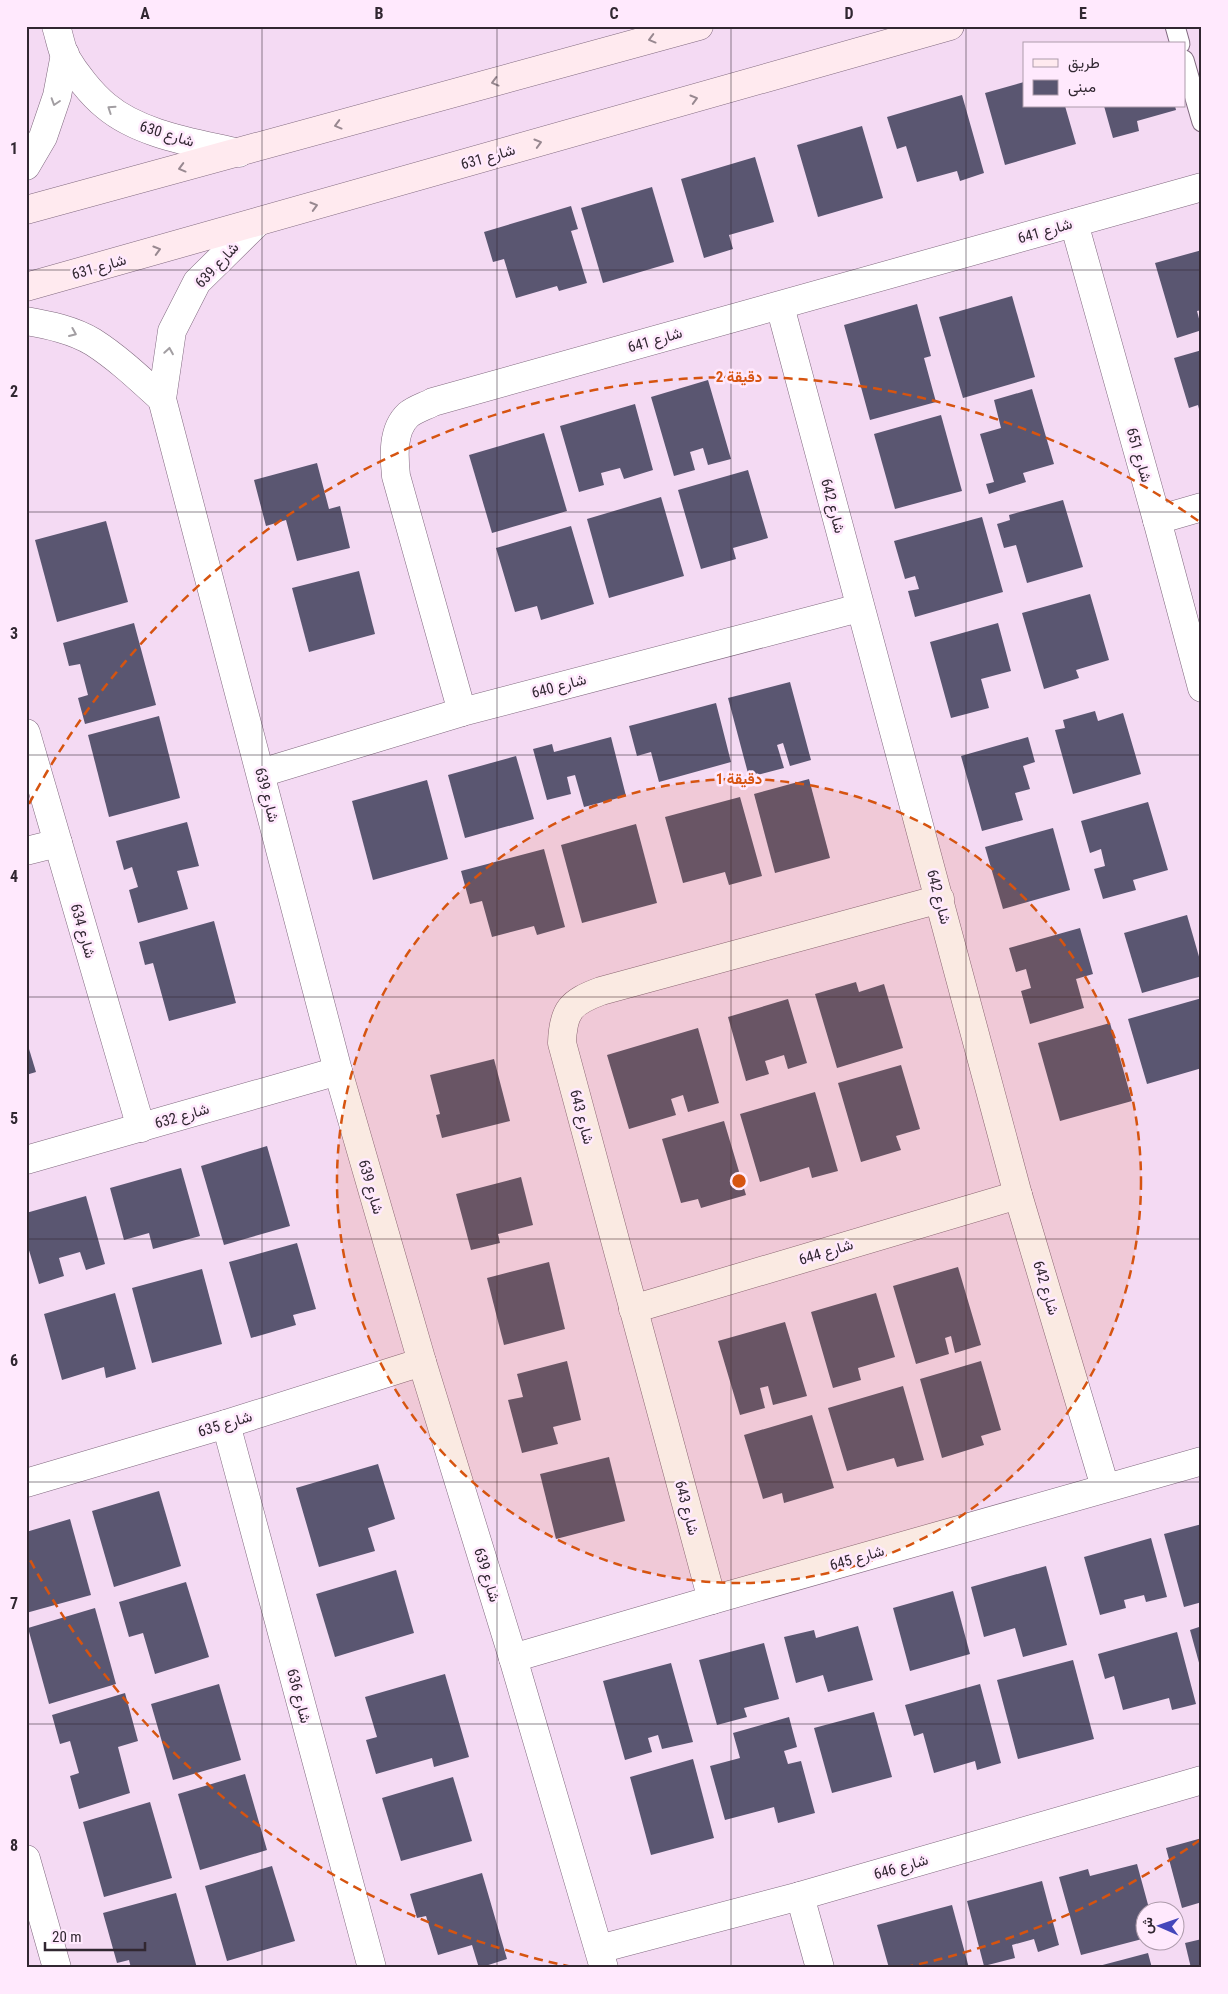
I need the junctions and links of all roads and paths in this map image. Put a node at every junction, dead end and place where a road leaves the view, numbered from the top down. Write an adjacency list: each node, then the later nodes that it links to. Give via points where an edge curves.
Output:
1 (56, 26): 6 (street, شارع 630)
2 (699, 26): 9 (main road, one-way to 9)
3 (950, 26): 13 (main road, شارع 631, one-way to 3)
4 (1174, 26): 5 (lane)
5 (1179, 42)
6 (65, 54): 9 (street, شارع 630, one-way to 6, via 140,127 106,107); 10 (street, one-way to 10, via 43,137)
7 (1186, 67): 8 (lane)
8 (1202, 122)
9 (239, 153): 12 (main road, one-way to 12)
10 (26, 166)
11 (1202, 187): 14 (street, شارع 641)
12 (26, 210)
13 (258, 222): 15 (main road, شارع 631, one-way to 13); 18 (street, شارع 639, one-way to 13, via 172,331 197,282)
14 (1074, 224): 16 (street, شارع 641); 20 (street, شارع 651)
15 (26, 287)
16 (780, 306): 21 (street, شارع 642); 23 (street, شارع 641, via 433,402 408,415 398,432 394,456 396,476)
17 (26, 321): 18 (street, one-way to 18, via 58,327 91,341)
18 (162, 399): 25 (street, شارع 639)
19 (1202, 507): 20 (street)
20 (1157, 520): 22 (street, شارع 651)
21 (860, 608): 23 (street, شارع 640); 28 (street, شارع 642)
22 (1202, 688)
23 (462, 712): 25 (street, شارع 640)
24 (26, 733): 26 (street, شارع 634)
25 (261, 772): 29 (street, شارع 639)
26 (58, 843): 27 (street); 30 (street, شارع 634)
27 (26, 851)
28 (940, 899): 32 (street, شارع 642); 33 (street, شارع 643, via 601,990 584,997 569,1010 563,1024 562,1043)
29 (338, 1071): 30 (street, شارع 632); 34 (street, شارع 639)
30 (141, 1128): 31 (street, شارع 632)
31 (26, 1160)
32 (1018, 1195): 33 (street, شارع 644); 38 (street, شارع 642)
33 (633, 1309): 39 (street, شارع 643)
34 (422, 1362): 35 (street, شارع 635); 40 (street, شارع 639)
35 (226, 1424): 37 (street, شارع 635); 46 (street, شارع 636)
36 (1202, 1461): 38 (street, شارع 645)
37 (26, 1483)
38 (1105, 1487): 39 (street, شارع 645)
39 (712, 1600): 40 (street, شارع 645)
40 (513, 1658): 44 (street, شارع 639)
41 (1202, 1780): 43 (street, شارع 646)
42 (26, 1858): 45 (street)
43 (800, 1896): 44 (street, شارع 646); 47 (street)
44 (601, 1958)
45 (57, 1968)
46 (372, 1968)
47 (820, 1968)

